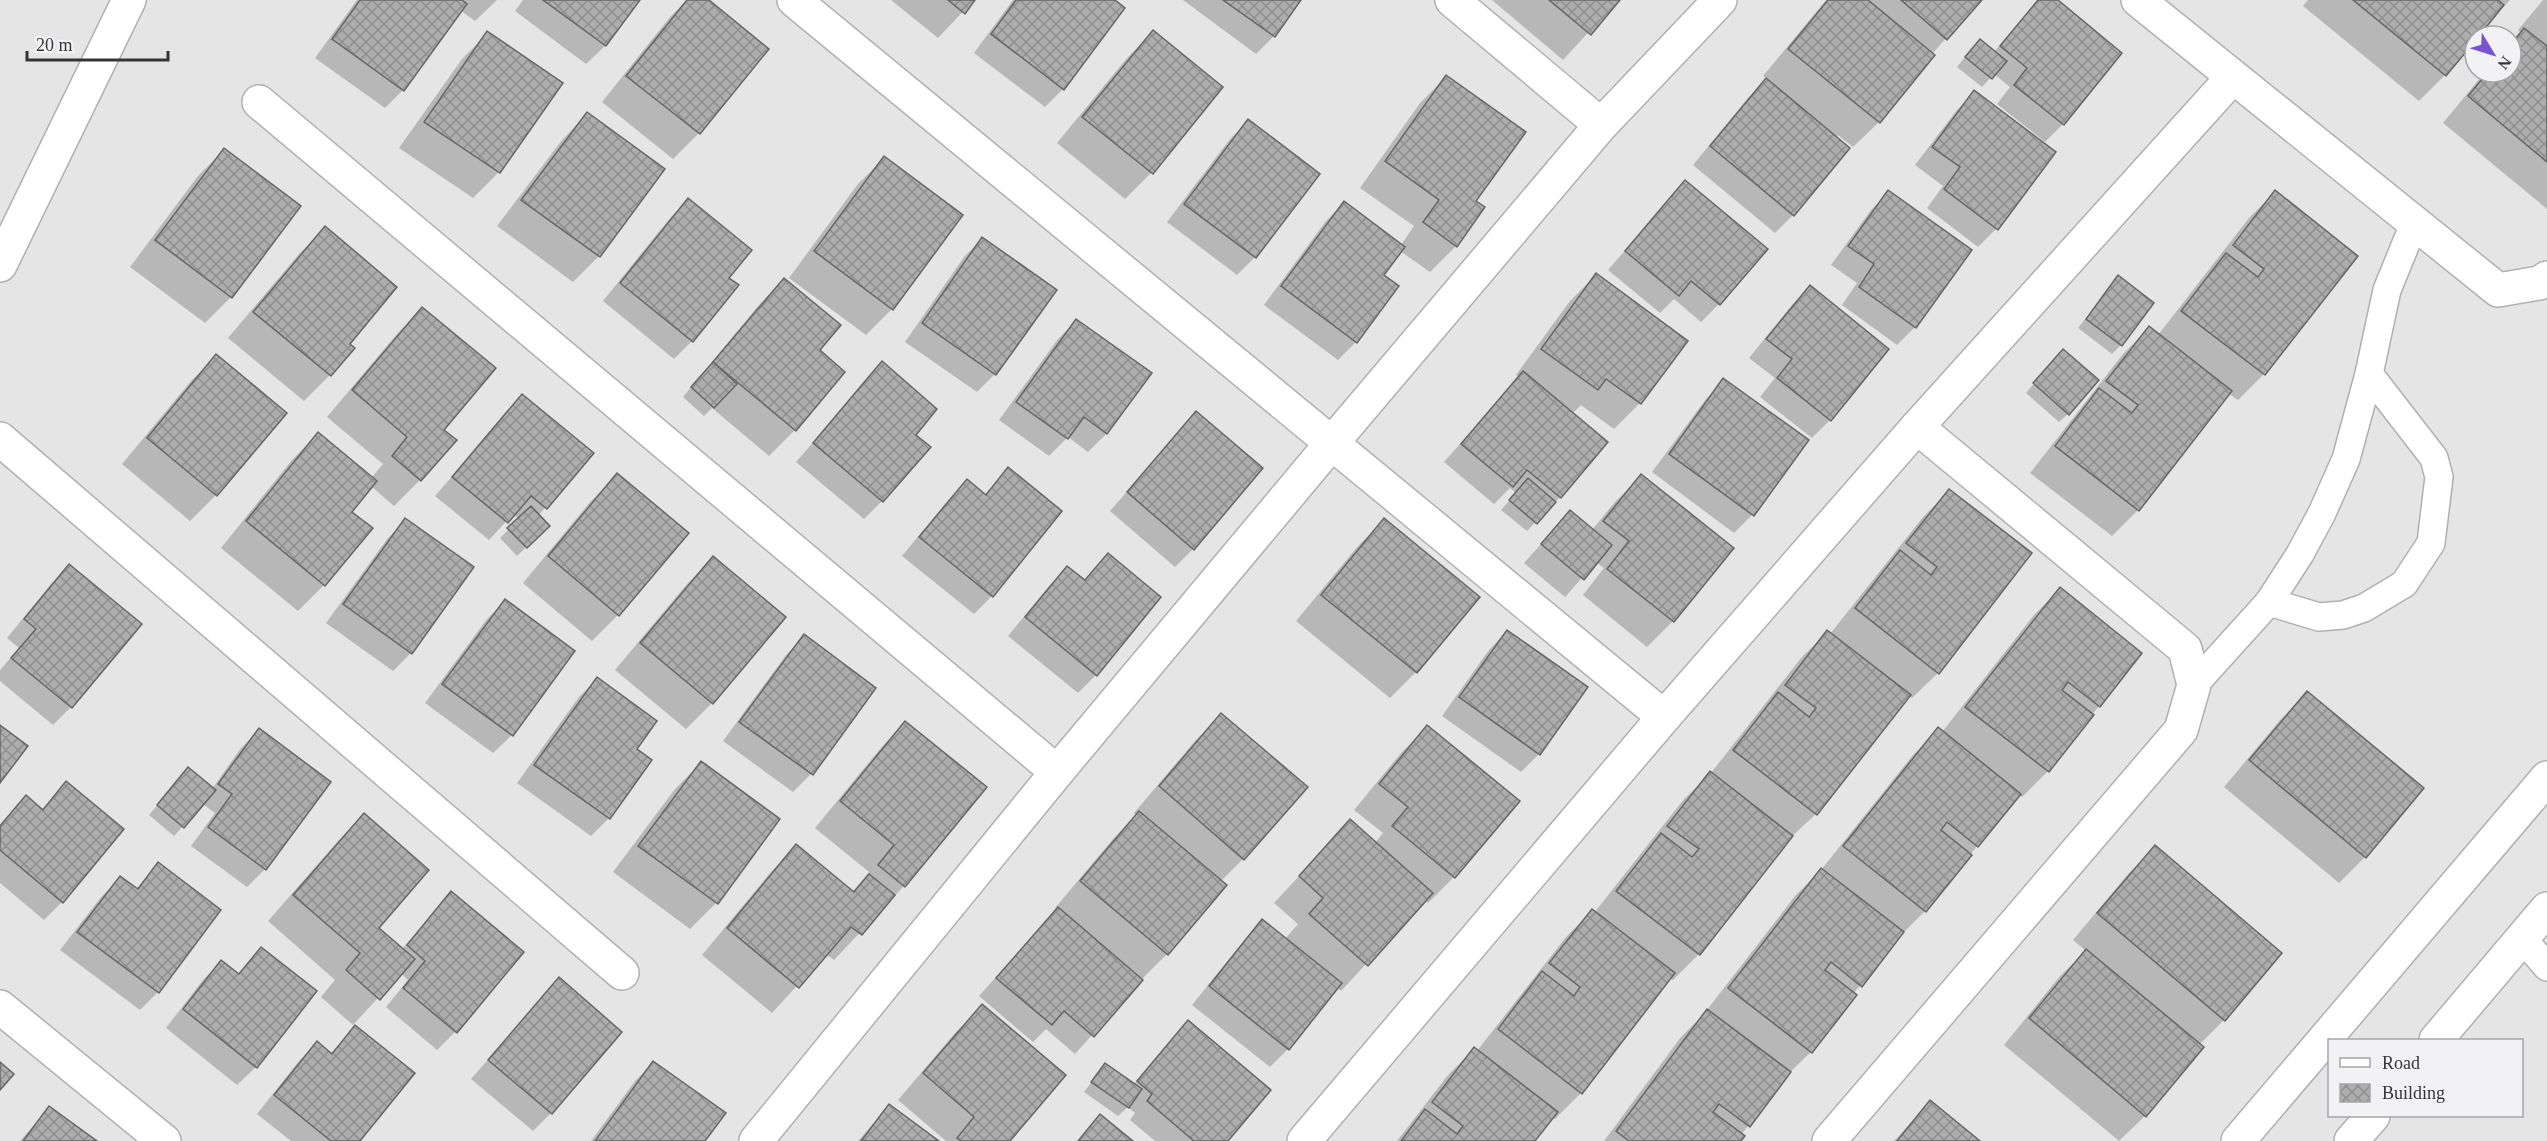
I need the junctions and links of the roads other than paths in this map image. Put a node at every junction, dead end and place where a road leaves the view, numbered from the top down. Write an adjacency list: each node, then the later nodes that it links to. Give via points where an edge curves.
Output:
1 (129, 0): 10 (street)
2 (794, 0): 15 (street)
3 (1452, 0): 8 (street)
4 (1720, 0): 8 (street)
5 (2138, 0): 6 (street)
6 (2232, 78): 9 (street); 13 (street)
7 (259, 102): 19 (street)
8 (1601, 126): 15 (street)
9 (2414, 224): 11 (street, via 2498,290 2540,283); 12 (lane, via 2386,290)
10 (0, 265)
11 (2547, 278)
12 (2369, 374): 16 (lane, via 2346,459 2300,554); 16 (lane, via 2434,458 2439,477 2431,543 2404,584 2364,608 2319,617)
13 (1917, 427): 17 (street, via 2185,649); 18 (street)
14 (0, 439): 24 (street)
15 (1331, 444): 18 (street); 19 (street)
16 (2269, 603): 17 (lane)
17 (2194, 685): 31 (street, via 2181,730)
18 (1664, 717): 30 (street)
19 (1057, 772): 29 (street)
20 (2547, 778): 32 (street)
21 (2547, 909): 22 (street)
22 (2522, 938): 23 (lane); 26 (street)
23 (2547, 967)
24 (622, 973)
25 (0, 1007): 28 (street)
26 (2438, 1039)
27 (2372, 1117): 33 (street)
28 (164, 1141)
29 (756, 1141)
30 (1304, 1141)
31 (1829, 1141)
32 (2238, 1141)
33 (2351, 1141)

